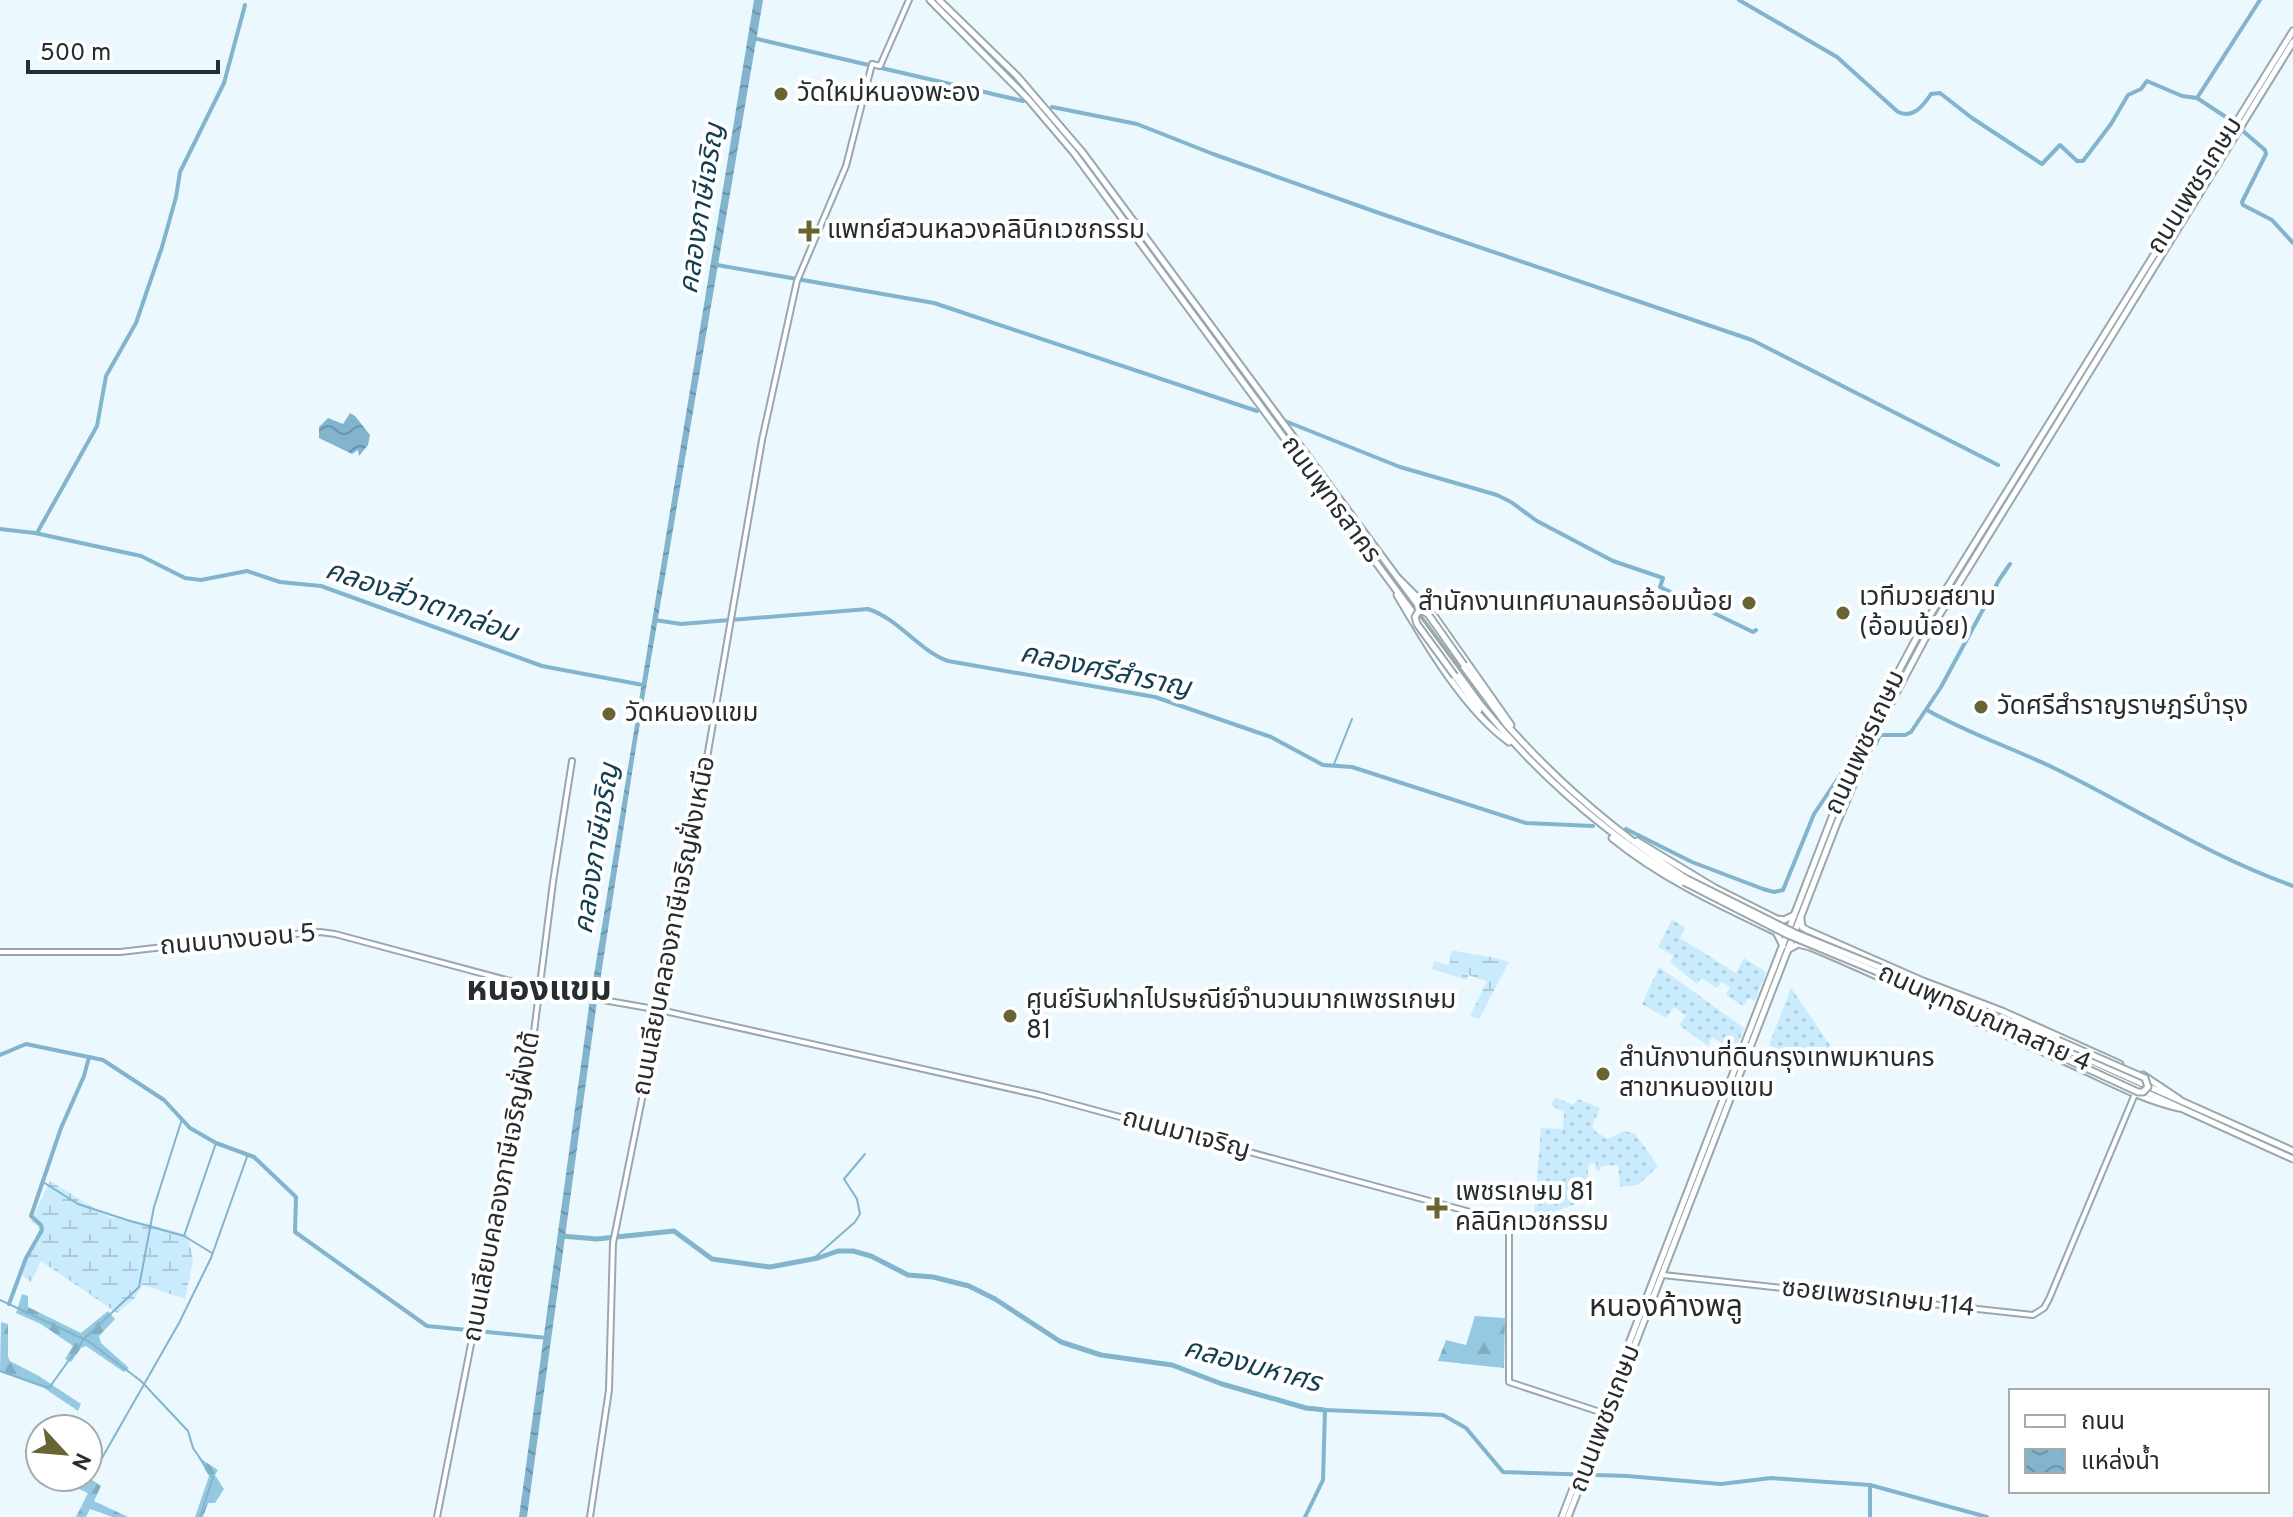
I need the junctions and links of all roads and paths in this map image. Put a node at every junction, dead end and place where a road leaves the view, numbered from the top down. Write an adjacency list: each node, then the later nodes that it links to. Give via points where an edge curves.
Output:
1 (909, 0): 28 (main road, ถนนเลียบคลองภาษีเจริญฝั่งเหนือ, via 880,66 872,64 846,166 797,279 762,440)
2 (930, 0): 8 (main road, ถนนพุทธสาคร, via 1044,117)
3 (939, 0): 7 (main road, ถนนพุทธสาคร, via 1038,98)
4 (2293, 31): 6 (main road, ถนนเพชรเกษม)
5 (2293, 42): 6 (main road, ถนนเพชรเกษม)
6 (2237, 126): 17 (main road, ถนนเพชรเกษม, via 1913,651 1868,741)
7 (1143, 233): 8 (main road); 9 (main road, ถนนพุทธสาคร)
8 (1136, 238): 9 (main road, ถนนพุทธสาคร)
9 (1384, 568): 10 (main road, ถนนพุทธสาคร); 11 (main road, ถนนพุทธสาคร)
10 (1520, 740): 11 (main road, bridge, via 1428,614 1418,612 1417,624 1481,712); 14 (main road, ถนนพุทธสาคร)
11 (1513, 745): 13 (main road, ถนนพุทธสาคร)
12 (572, 761): 25 (main road, ถนนเลียบคลองภาษีเจริญฝั่งใต้)
13 (1601, 825): 15 (main road, ถนนพุทธสาคร); 18 (main road, via 1663,874)
14 (1620, 831): 15 (main road, ถนนพุทธสาคร); 16 (main road)
15 (1686, 880): 19 (main road, ถนนพุทธสาคร, bridge)
16 (1762, 912): 17 (main road, via 1780,920); 18 (main road, via 1766,920)
17 (1798, 916): 20 (main road, ถนนพุทธมณฑลสาย 4, via 1802,927); 22 (main road, ถนนเพชรเกษม)
18 (1756, 922): 22 (main road, via 1778,933)
19 (1789, 932): 24 (main road, ถนนพุทธมณฑลสาย 4, bridge)
20 (1816, 934): 21 (main road, via 1808,939); 27 (main road, ถนนพุทธมณฑลสาย 4)
21 (1810, 947): 22 (main road); 32 (main road, ถนนพุทธมณฑลสาย 4)
22 (1785, 948): 39 (main road, ถนนเพชรเกษม)
23 (0, 952): 25 (main road, ถนนบางบอน 5, via 113,953 329,932)
24 (1905, 980): 29 (main road, ถนนพุทธมณฑลสาย 4); 31 (main road, ถนนพุทธมณฑลสาย 4)
25 (540, 989): 26 (main road, ถนนบางบอน 5); 42 (main road, ถนนเลียบคลองภาษีเจริญฝั่งใต้, via 525,1103)
26 (611, 1001): 28 (main road, ถนนมาเจริญ)
27 (1990, 1007): 30 (main road); 35 (main road, ถนนพุทธมณฑลสาย 4, via 2144,1076)
28 (660, 1010): 41 (main road, ถนนมาเจริญ, via 1065,1101 1500,1221 1509,1233 1509,1382); 43 (main road, ถนนเลียบคลองภาษีเจริญฝั่งเหนือ, via 613,1243 609,1390)
29 (1998, 1017): 30 (main road); 35 (main road, ถนนพุทธมณฑลสาย 4)
30 (2023, 1024): 33 (main road, bridge, via 2145,1078 2148,1087 2138,1092)
31 (2007, 1030): 33 (main road); 36 (main road, ถนนพุทธมณฑลสาย 4)
32 (1996, 1031): 33 (main road); 34 (main road, ถนนพุทธมณฑลสาย 4)
33 (2028, 1043)
34 (2135, 1094): 36 (main road, ถนนพุทธมณฑลสาย 4); 40 (main road, ซอยเพชรเกษม 114, via 2044,1308 2033,1315)
35 (2179, 1099): 37 (main road, ถนนพุทธมณฑลสาย 4)
36 (2179, 1108): 38 (main road, ถนนพุทธมณฑลสาย 4)
37 (2293, 1151)
38 (2293, 1159)
39 (1688, 1201): 40 (main road, ถนนเพชรเกษม); 41 (main road, ถนนเพชรเกษม)
40 (1663, 1275): 41 (main road, ถนนเพชรเกษม)
41 (1605, 1413): 44 (main road, ถนนเพชรเกษม)
42 (437, 1517)
43 (590, 1517)
44 (1565, 1517)

